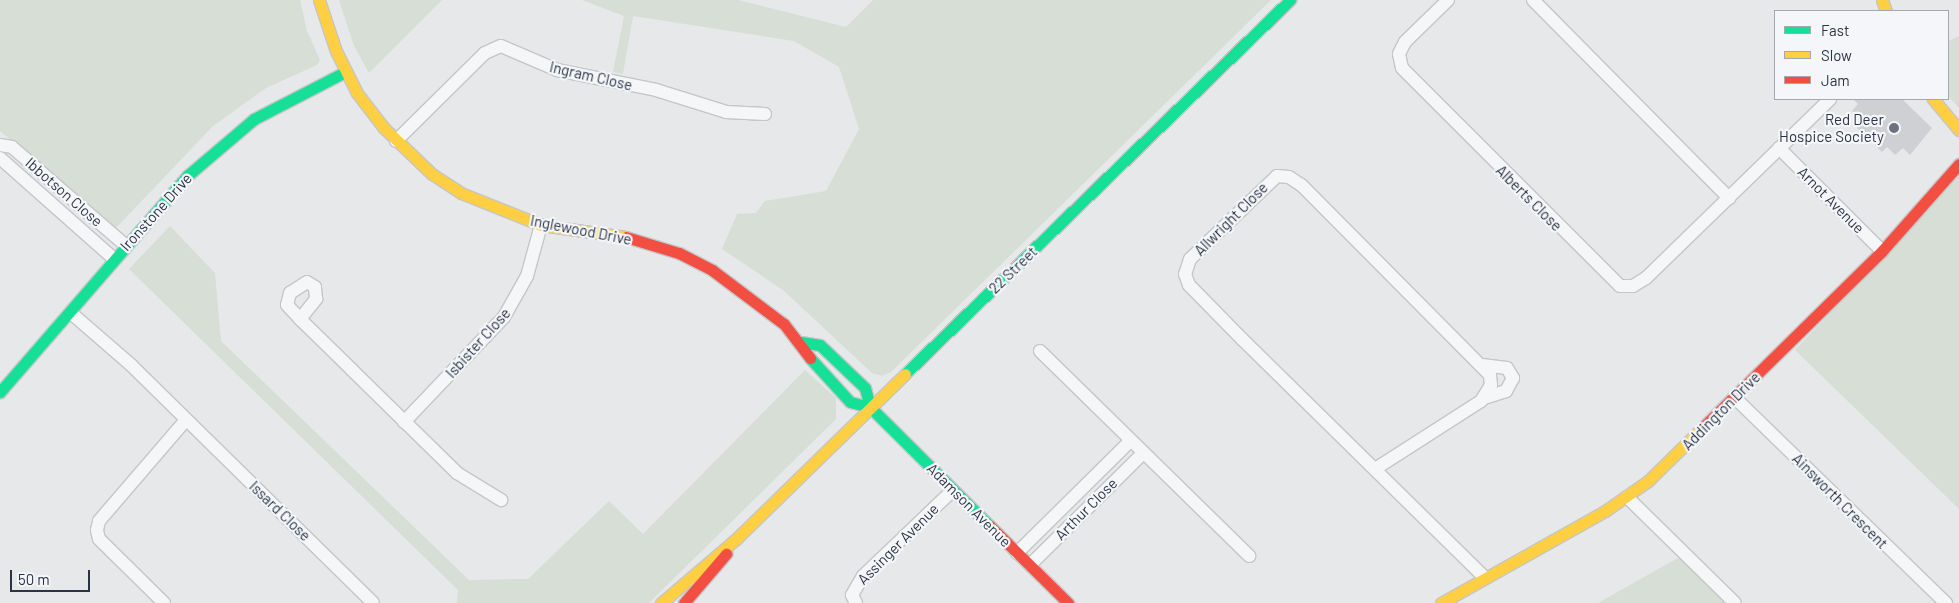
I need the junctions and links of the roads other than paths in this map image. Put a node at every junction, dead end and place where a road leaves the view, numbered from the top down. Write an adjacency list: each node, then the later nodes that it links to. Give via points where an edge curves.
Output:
1 (320, 0): 5 (street, Inglewood Drive)
2 (1290, 0): 28 (street, 22 Street)
3 (1448, 0): 15 (street, Alberts Close, via 1405,42 1399,54 1402,68 1614,283 1626,287 1641,282)
4 (1533, 0): 15 (street)
5 (345, 72): 10 (street, Inglewood Drive, via 372,114); 17 (street, Ironstone Drive, via 274,107 232,135 178,184)
6 (1829, 100): 12 (street, Alberts Close)
7 (1934, 100): 9 (street)
8 (765, 114): 10 (street, Ingram Close, via 726,112 656,90 566,72 501,46 485,53)
9 (1959, 130)
10 (396, 142): 16 (street, Inglewood Drive, via 461,194)
11 (0, 145): 17 (street, Ibbotson Close, via 12,147)
12 (1779, 148): 15 (street, Alberts Close); 18 (street, Arnot Avenue)
13 (0, 158): 19 (street, Ibbotson Close)
14 (1959, 164): 18 (street, Addington Drive)
15 (1729, 198)
16 (541, 224): 22 (street, Inglewood Drive, via 626,237 679,253 744,291); 30 (street, Isbister Close, via 527,276 504,317)
17 (125, 245): 19 (street, Ironstone Drive)
18 (1882, 251): 26 (street, Addington Drive)
19 (114, 259): 20 (street, Ironstone Drive)
20 (70, 313): 25 (street, Ironstone Drive); 29 (street, Issard Close, via 93,329)
21 (300, 319): 30 (street)
22 (801, 342): 28 (street, Inglewood Drive, via 820,371 850,402); 28 (street, Inglewood Drive, via 820,345 865,388)
23 (1040, 351): 31 (street)
24 (1482, 365): 27 (street, Allwright Close, via 1491,381); 27 (street, via 1507,368 1513,378 1506,391); 33 (street, Allwright Close, via 1294,180 1283,175 1267,182 1190,259 1186,279)
25 (0, 392)
26 (1734, 397): 35 (street, Addington Drive, via 1664,467); 50 (street, Ainsworth Crescent)
27 (1484, 398): 33 (street)
28 (870, 407): 34 (street, Adamson Avenue); 37 (street, 22 Street)
29 (186, 420): 42 (street, via 99,521 96,530 98,538); 43 (street, Issard Close)
30 (404, 422): 36 (street, via 457,473)
31 (1130, 441): 32 (street); 38 (street, Arthur Close)
32 (1143, 453): 39 (street); 40 (street, Arthur Close)
33 (1375, 469): 41 (street, Allwright Close)
34 (953, 490): 38 (street, Adamson Avenue); 46 (street, Assinger Avenue, via 863,576 852,595)
35 (1627, 497): 41 (street, Addington Drive); 49 (street)
36 (501, 500)
37 (736, 539): 44 (street, 22 Street); 45 (street, 22 Street)
38 (1017, 553): 40 (street, Adamson Avenue)
39 (1249, 556)
40 (1030, 565): 47 (street, Adamson Avenue)
41 (1484, 577): 48 (street, Addington Drive)
42 (164, 603)
43 (373, 603)
44 (661, 603)
45 (684, 603)
46 (856, 603)
47 (1068, 603)
48 (1441, 603)
49 (1735, 603)
50 (1946, 603)

